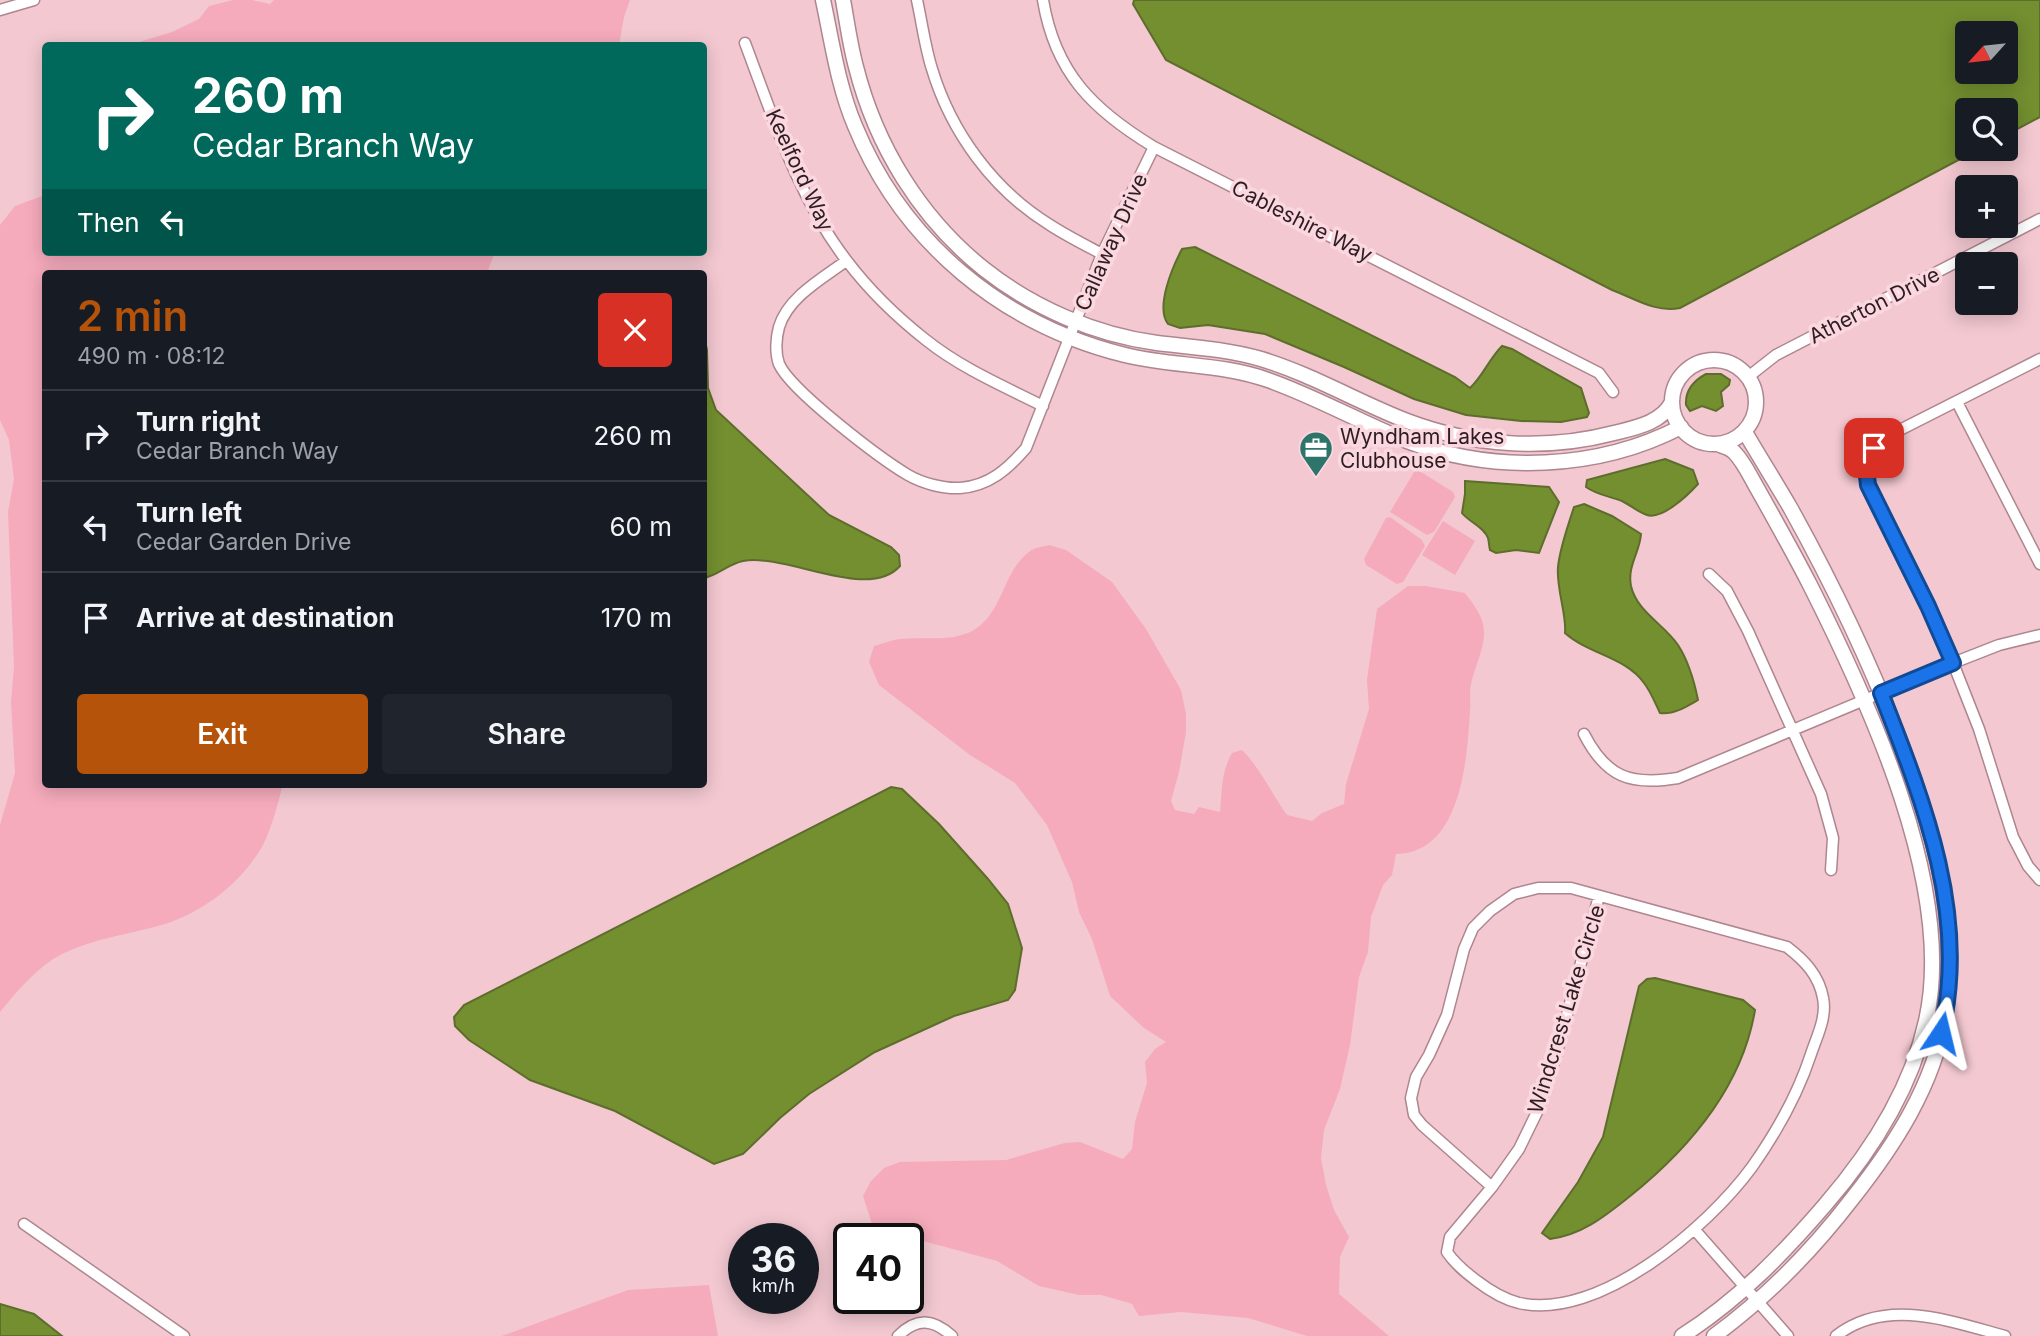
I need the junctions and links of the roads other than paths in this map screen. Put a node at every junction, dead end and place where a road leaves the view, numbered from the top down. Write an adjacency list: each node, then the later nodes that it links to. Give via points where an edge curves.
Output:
1 (34, 0): 6 (street)
2 (823, 0): 13 (street, via 851,114 893,198 946,260 974,284)
3 (843, 0): 12 (street, via 872,118 908,187 984,269 1033,301)
4 (917, 0): 10 (street, via 932,68 946,107 971,152 1011,195 1048,224)
5 (1043, 0): 8 (street, Cableshire Way, via 1056,48 1075,82 1102,112)
6 (0, 10)
7 (745, 43): 11 (street, Keelford Way, via 786,150)
8 (1154, 147): 10 (street, Callaway Drive); 16 (street, Cableshire Way, via 1598,373)
9 (2040, 219): 15 (street, Atherton Drive, via 1776,355)
10 (1102, 254): 12 (street, Callaway Drive)
11 (846, 261): 19 (street, Keelford Way, via 927,341); 19 (street, Callaway Drive, via 803,292 779,326 776,348 779,364 790,379 839,424 909,475 932,485 959,488 985,483 1009,468 1026,448)
12 (1076, 321): 13 (street, Callaway Drive); 20 (street, via 1130,338 1223,349 1276,363)
13 (1069, 338): 19 (street, Callaway Drive); 23 (street, via 1127,356 1207,365 1260,377)
14 (2040, 359): 18 (street)
15 (1748, 377): 17 (street, via 1728,362 1703,361 1680,378); 22 (street, via 1756,407)
16 (1614, 392)
17 (1672, 402): 20 (street, via 1665,414 1645,424 1559,443 1483,441); 21 (street)
18 (1957, 402): 25 (street); 28 (street, via 1879,442 1865,474)
19 (1043, 407)
20 (1419, 425): 23 (street)
21 (1681, 427): 23 (street, via 1624,450 1563,461 1479,460); 24 (street, via 1696,441)
22 (1745, 432): 24 (street); 29 (street, via 1833,587)
23 (1410, 442)
24 (1720, 445): 30 (street, via 1740,460 1773,516)
25 (2040, 564)
26 (1709, 574): 31 (street, via 1727,591)
27 (2040, 635): 28 (street)
28 (1953, 663): 29 (street); 34 (street, via 2012,837)
29 (1881, 693): 30 (street); 37 (street, via 1934,841 1947,921)
30 (1864, 700): 31 (street); 36 (street, via 1908,817 1920,863 1932,943)
31 (1793, 730): 32 (street, via 1678,778 1656,782 1626,777 1606,767); 33 (street, via 1821,794 1833,838)
32 (1584, 734)
33 (1831, 870)
34 (2040, 880)
35 (1599, 895): 40 (street, Windcrest Lake Circle, via 1538,1110 1519,1149); 40 (street, via 1571,888 1538,888 1514,894 1490,911 1473,928 1447,1015 1416,1077 1411,1098 1414,1115); 42 (street, Windcrest Lake Circle, via 1787,947 1805,961 1824,999 1823,1019 1806,1072 1779,1125 1751,1168)
36 (1930, 995): 37 (street); 38 (street, via 1909,1076)
37 (1947, 997): 39 (street, via 1925,1084)
38 (1861, 1159): 39 (street); 43 (street, via 1794,1241)
39 (1876, 1168): 44 (street, via 1811,1251)
40 (1492, 1187): 42 (street, Windcrest Lake Circle, via 1450,1237 1447,1252 1454,1264 1494,1294 1520,1303 1549,1305 1588,1298 1638,1272)
41 (24, 1224): 46 (street)
42 (1694, 1229): 43 (street)
43 (1746, 1289): 44 (street); 49 (street)
44 (1758, 1301): 50 (street); 51 (street)
45 (1997, 1335): 52 (street, via 1924,1315 1893,1314 1862,1322)
46 (184, 1336)
47 (898, 1336): 48 (street, via 918,1322 932,1322)
48 (952, 1336)
49 (1682, 1336)
50 (1714, 1336)
51 (1788, 1336)
52 (1836, 1336)

